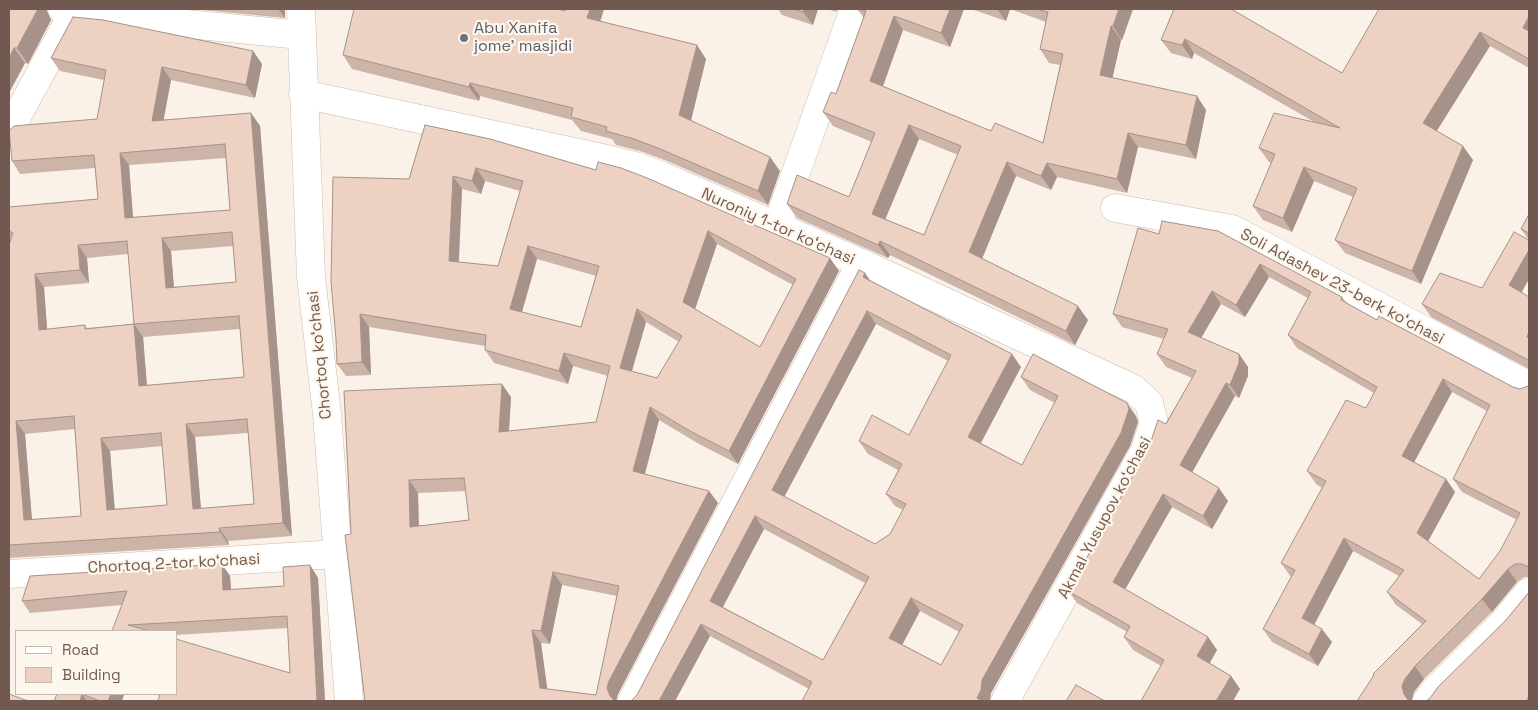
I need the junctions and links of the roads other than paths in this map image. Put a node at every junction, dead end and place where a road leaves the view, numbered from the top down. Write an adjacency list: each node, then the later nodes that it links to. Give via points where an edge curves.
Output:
1 (854, 9): 7 (street)
2 (67, 11): 3 (street); 5 (street)
3 (301, 22): 4 (street, Chortoq koʻchasi)
4 (303, 94): 7 (street, Nuroniy 1-tor koʻchasi, via 611,160 662,176); 10 (street, Chortoq koʻchasi, via 311,276 327,414)
5 (9, 131)
6 (1115, 208): 9 (street, Soli Adashev 23-berk koʻchasi, via 1232,229)
7 (777, 226): 8 (street, Nuroniy 1-tor koʻchasi)
8 (861, 263): 14 (street, Nuroniy 1-tor koʻchasi); 15 (street, Akmal Yusupov koʻchasi, via 1134,389 1149,403 1154,423 1144,452)
9 (1529, 386)
10 (338, 554): 11 (street, Chortoq 2-tor koʻchasi); 13 (street, Chortoq koʻchasi)
11 (9, 574)
12 (1529, 592): 16 (street)
13 (349, 701)
14 (632, 701)
15 (1005, 701)
16 (1427, 701)

